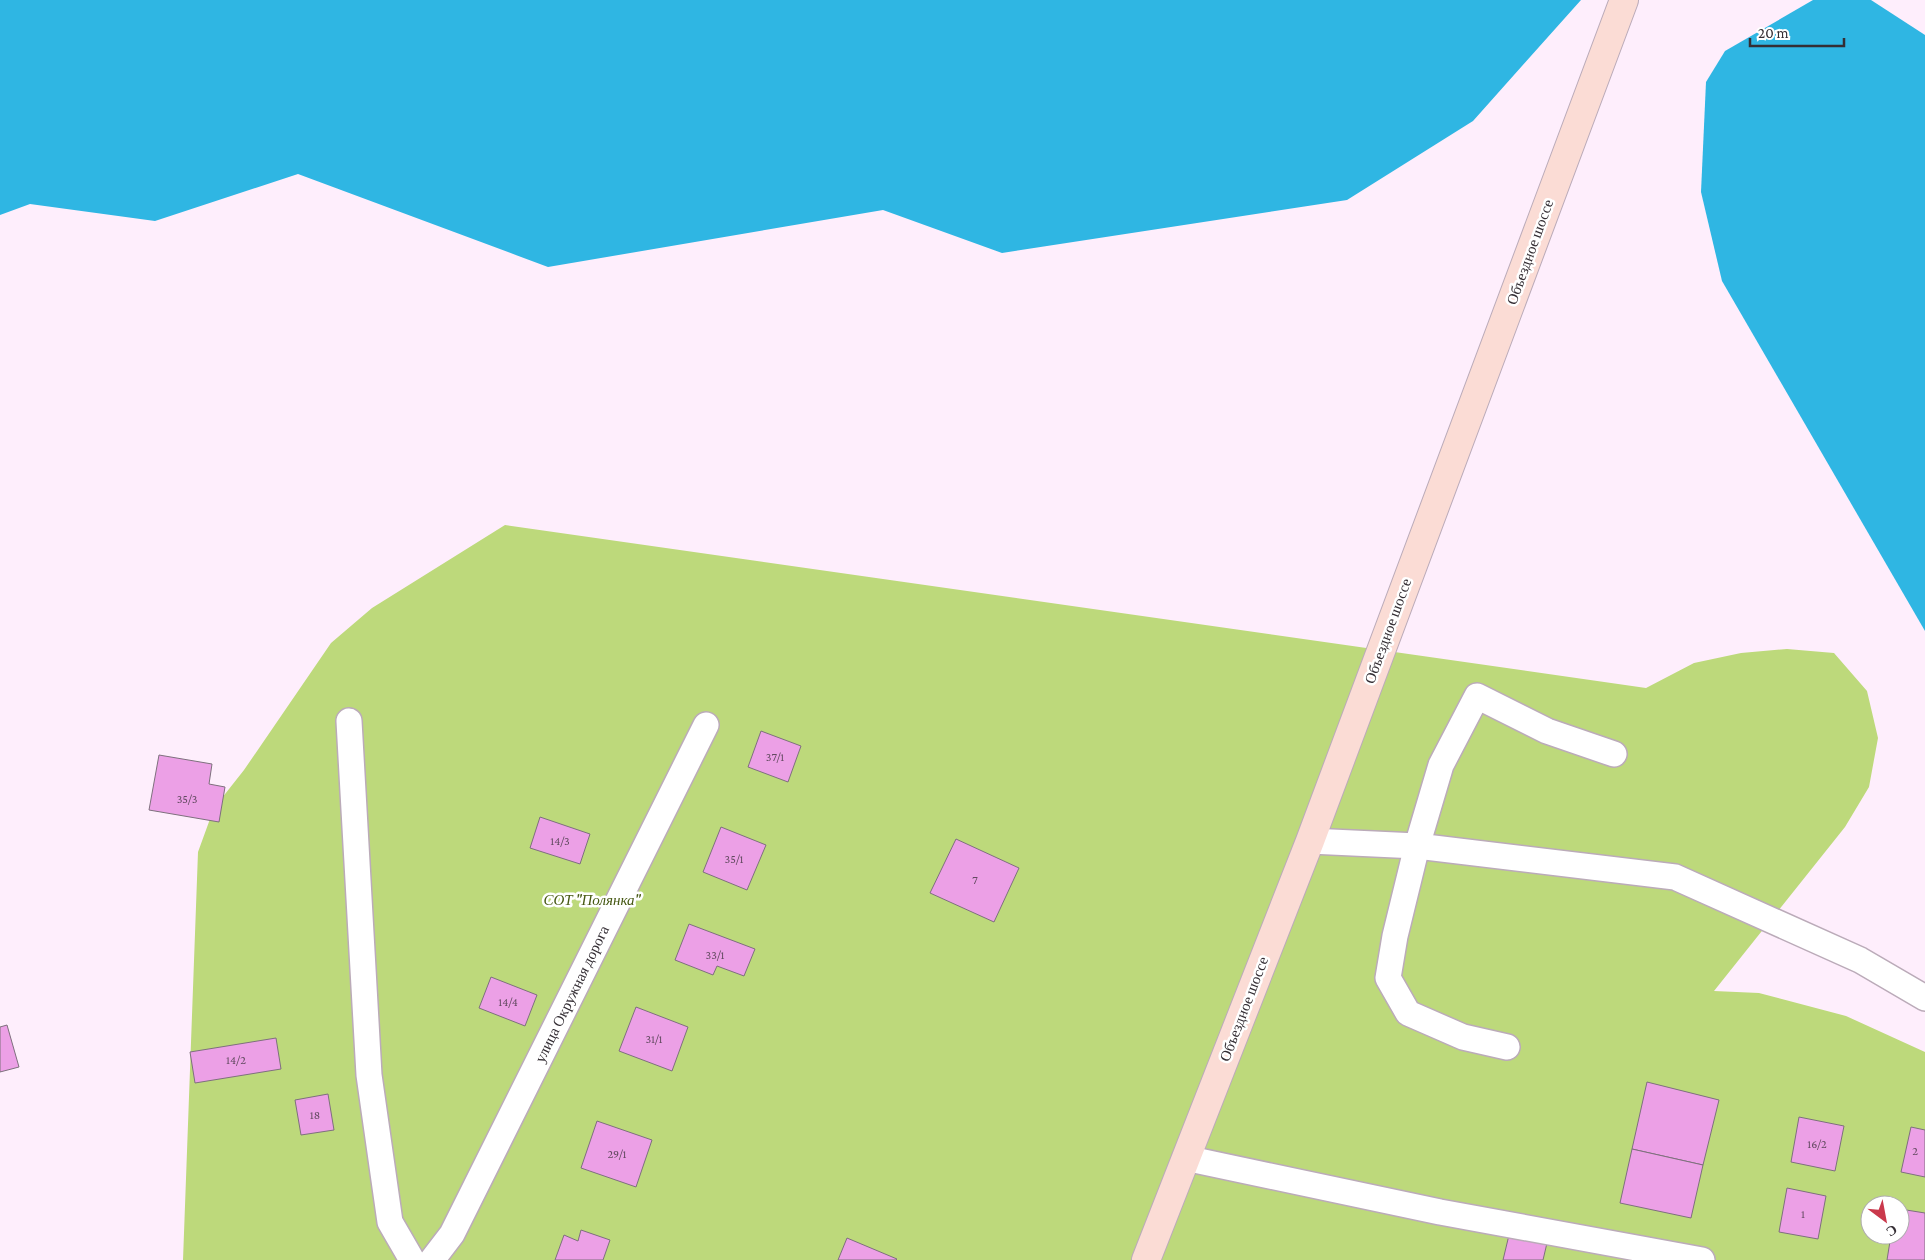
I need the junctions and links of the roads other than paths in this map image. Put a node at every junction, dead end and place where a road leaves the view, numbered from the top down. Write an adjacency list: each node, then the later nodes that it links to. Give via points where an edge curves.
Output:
1 (1624, 0): 5 (main road, Объездное шоссе)
2 (349, 721): 10 (street, via 369,1075 390,1222)
3 (706, 725): 11 (street, улица Окружная дорога, via 452,1234)
4 (1614, 754): 6 (street, via 1547,731 1477,696 1440,765)
5 (1310, 842): 6 (street); 9 (main road, Объездное шоссе)
6 (1417, 846): 7 (street, via 1675,877 1860,960); 8 (street, via 1388,978 1408,1013 1463,1037)
7 (1925, 998)
8 (1507, 1047)
9 (1185, 1158): 12 (main road, Объездное шоссе); 13 (street, via 1440,1212)
10 (412, 1260)
11 (432, 1260)
12 (1146, 1260)
13 (1702, 1260)

